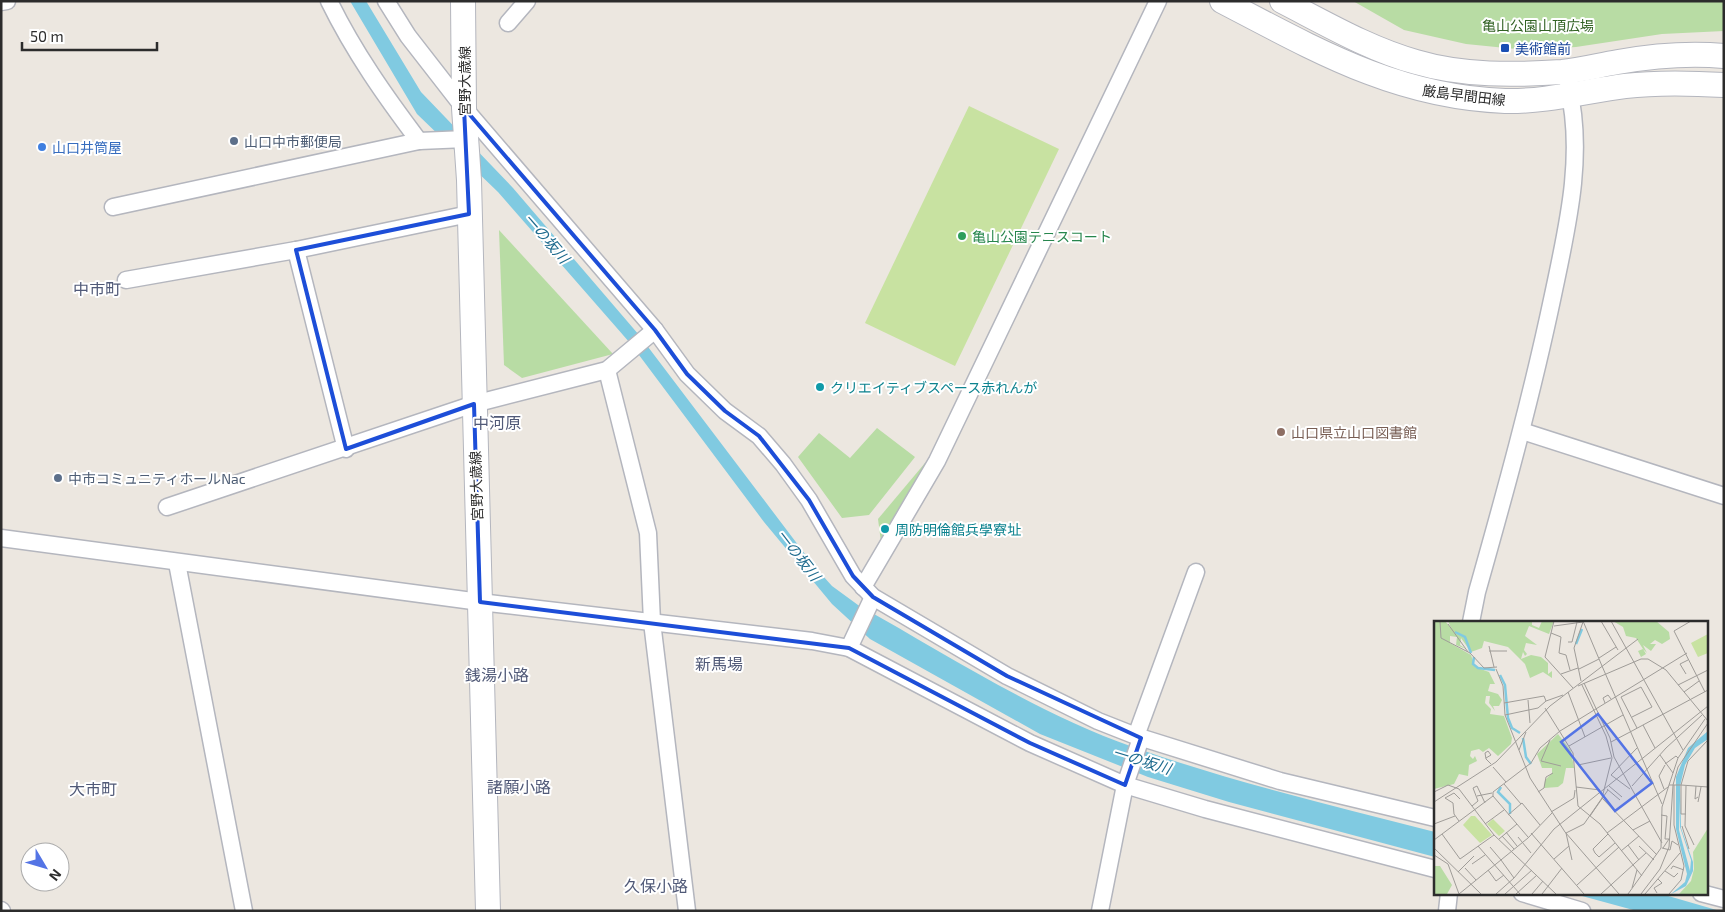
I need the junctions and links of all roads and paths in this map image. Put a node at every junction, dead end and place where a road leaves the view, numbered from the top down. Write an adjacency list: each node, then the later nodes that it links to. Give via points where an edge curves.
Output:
1 (7, 1): 9 (street)
2 (329, 1): 17 (street, via 374,80)
3 (386, 1): 15 (street, via 408,36)
4 (463, 1): 15 (main road, 宮野大歳線)
5 (527, 1): 10 (street)
6 (1158, 1): 32 (street, via 937,461)
7 (1222, 1): 14 (main road, 厳島早間田線, via 1326,55 1415,89 1506,101)
8 (1282, 1): 12 (main road, 厳島早間田線, via 1357,39 1416,62 1476,72)
9 (1, 2)
10 (508, 23)
11 (1724, 56): 12 (main road, 厳島早間田線, via 1705,54 1621,61)
12 (1564, 72): 14 (street)
13 (1724, 85): 14 (main road, 厳島早間田線, via 1626,86)
14 (1570, 96): 25 (street, via 1574,126 1571,200 1538,367)
15 (464, 108): 16 (main road, 宮野大歳線); 22 (street)
16 (466, 139): 17 (street); 19 (main road, 宮野大歳線)
17 (419, 141): 18 (street)
18 (113, 207)
19 (468, 214): 20 (street); 24 (main road, 宮野大歳線)
20 (296, 250): 21 (street); 26 (street)
21 (126, 280)
22 (652, 332): 23 (street); 32 (street, via 687,374 725,411 759,436 783,464 809,500)
23 (607, 370): 24 (street); 35 (street, via 648,533)
24 (474, 404): 26 (street); 33 (main road, 宮野大歳線)
25 (1522, 430): 27 (street); 34 (street)
26 (346, 449): 28 (street)
27 (1724, 496)
28 (168, 507)
29 (1, 538): 30 (street)
30 (177, 563): 33 (street); 45 (street)
31 (1196, 572): 37 (street)
32 (868, 597): 36 (street); 37 (street, via 1007,676)
33 (480, 602): 35 (street); 46 (main road, 宮野大歳線)
34 (1471, 621)
35 (652, 622): 36 (street); 47 (street)
36 (851, 644): 38 (street, via 1030,743)
37 (1139, 740): 38 (street); 39 (street, via 1280,781)
38 (1126, 782): 40 (street, via 1205,809); 48 (street)
39 (1434, 818)
40 (1434, 869)
41 (1449, 894): 49 (street)
42 (1525, 894): 50 (street)
43 (1705, 894): 44 (street)
44 (1724, 899)
45 (244, 911)
46 (488, 911)
47 (687, 911)
48 (1100, 911)
49 (1447, 911)
50 (1582, 911)

